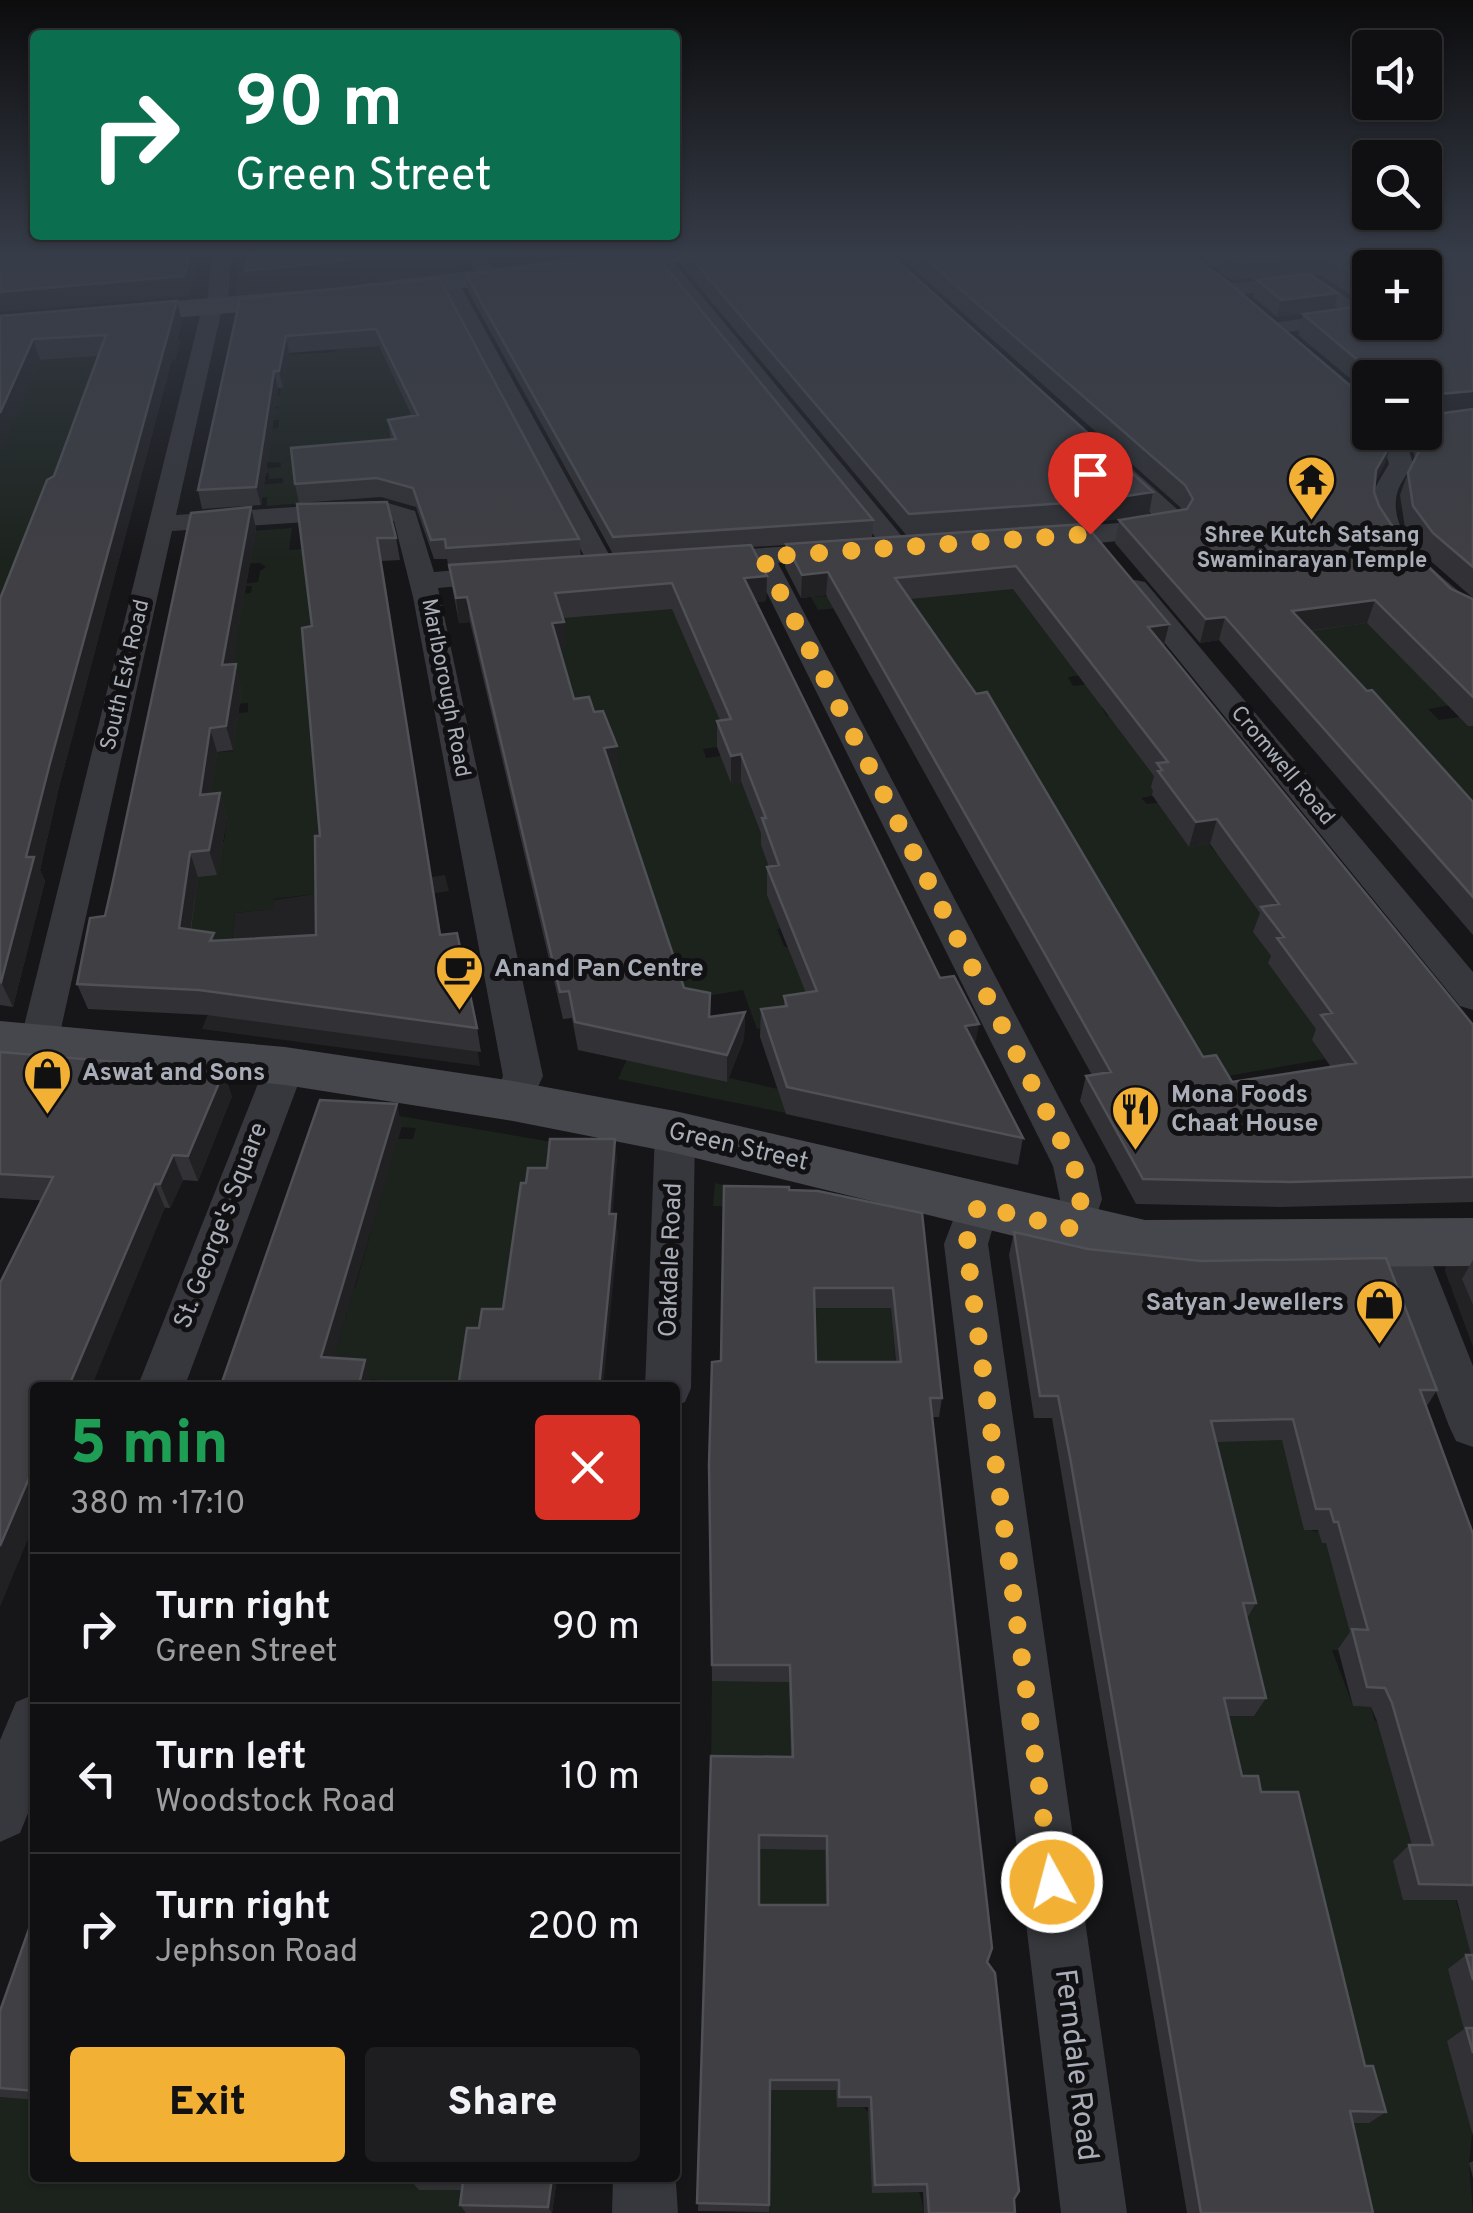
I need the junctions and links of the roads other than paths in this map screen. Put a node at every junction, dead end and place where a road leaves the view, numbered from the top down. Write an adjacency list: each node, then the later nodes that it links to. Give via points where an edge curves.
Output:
1 (202, 357): 6 (street, South Esk Road)
2 (492, 357): 11 (street, via 613,566)
3 (752, 357): 9 (street, via 909,545)
4 (1088, 442): 7 (street, via 1172,523)
5 (1397, 450): 14 (street, via 1401,464 1383,497 1385,522 1412,559)
6 (162, 524): 13 (street, Marlborough Road, via 391,510 406,516); 16 (street, South Esk Road)
7 (1090, 534): 8 (street); 15 (street, Cromwell Road)
8 (1016, 539)
9 (762, 557): 10 (street); 21 (street, via 1074,1166 1081,1199)
10 (680, 562)
11 (568, 570)
12 (533, 572): 13 (street)
13 (423, 580): 18 (street, Marlborough Road, via 521,1065)
14 (1473, 618)
15 (1473, 997)
16 (20, 1041): 17 (main road, Green Street)
17 (284, 1066): 18 (main road, Green Street); 24 (street, St. George's Square)
18 (513, 1100): 19 (main road, Green Street)
19 (675, 1132): 20 (main road, Green Street); 25 (street, Oakdale Road)
20 (978, 1206): 21 (main road, Green Street); 31 (street, Ferndale Road, via 966,1244)
21 (1073, 1229): 23 (main road, Green Street, via 1146,1244)
22 (1473, 1242): 23 (main road, Green Street)
23 (1402, 1243): 26 (street)
24 (162, 1382)
25 (668, 1382)
26 (1473, 1426)
27 (30, 1733): 28 (street)
28 (0, 1814)
29 (646, 2182): 30 (street)
30 (645, 2213)
31 (1094, 2213)

